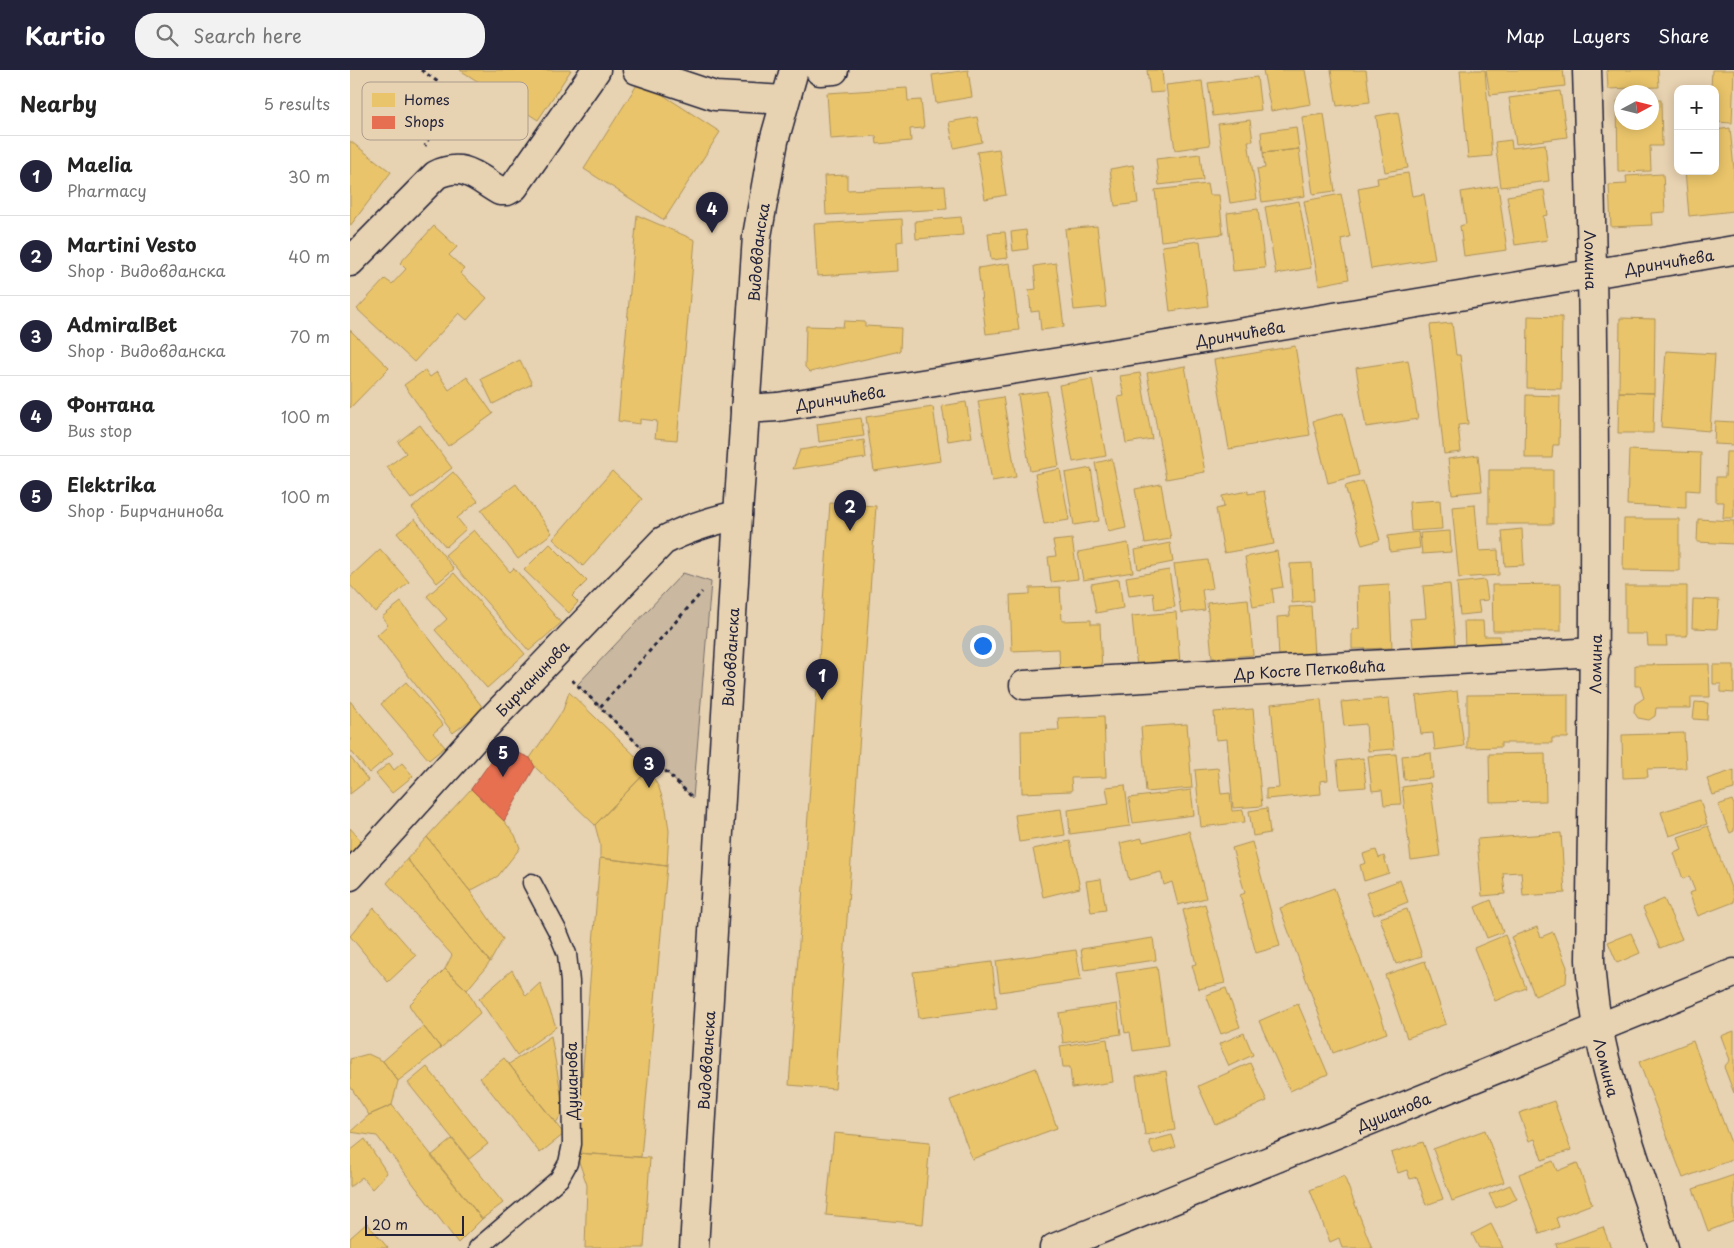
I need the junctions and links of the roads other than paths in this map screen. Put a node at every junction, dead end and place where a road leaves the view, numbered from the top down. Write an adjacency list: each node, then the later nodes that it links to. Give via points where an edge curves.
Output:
1 (596, 70): 7 (street, via 514,187 500,191 462,169 446,170 436,175)
2 (637, 70): 5 (street, via 715,96)
3 (816, 70): 5 (street, Видовданска)
4 (1587, 70): 8 (street, Ломина)
5 (785, 100): 9 (street, Видовданска, via 774,141 758,236)
6 (1734, 250): 8 (street, Дринчићева)
7 (350, 262)
8 (1593, 274): 9 (street, Дринчићева, via 786,406); 11 (street, Ломина)
9 (745, 409): 10 (street, Видовданска)
10 (738, 515): 13 (street, Бирчанинова, via 697,526 663,541 550,658); 18 (street, Видовданска)
11 (1595, 652): 12 (street, Др Косте Петковића); 16 (street, Ломина, via 1590,960 1592,1000)
12 (1024, 685)
13 (350, 876)
14 (532, 882): 17 (lane, Душанова, via 567,954 572,1144 568,1163 559,1179)
15 (1734, 973): 16 (street, Душанова)
16 (1599, 1028): 19 (street, Душанова); 20 (street, Ломина, via 1604,1059)
17 (478, 1248)
18 (694, 1248)
19 (1054, 1248)
20 (1664, 1248)

